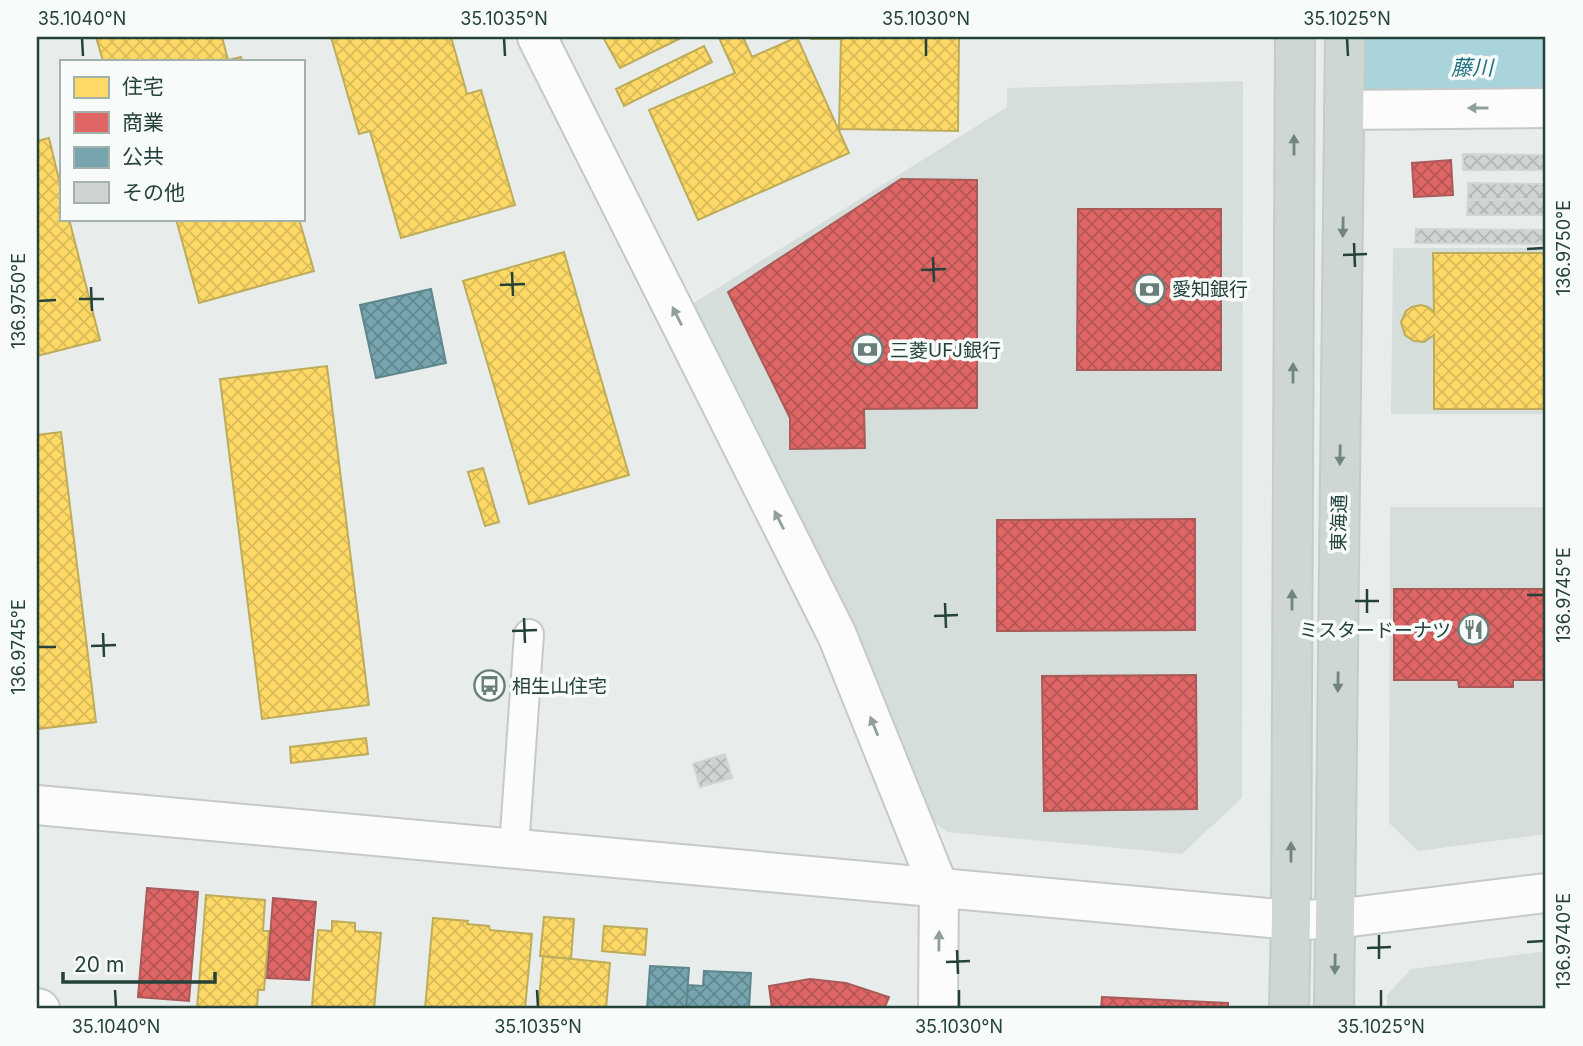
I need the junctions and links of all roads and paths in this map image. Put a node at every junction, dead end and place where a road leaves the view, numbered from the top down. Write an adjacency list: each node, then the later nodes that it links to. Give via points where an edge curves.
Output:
1 (537, 37): 9 (street, one-way to 1, via 837,635)
2 (1295, 37): 12 (main road, one-way to 2)
3 (1345, 37): 5 (main road, 東海通)
4 (1546, 108): 5 (street, one-way to 5)
5 (1344, 110): 11 (main road, 東海通, one-way to 11)
6 (529, 634): 8 (lane)
7 (37, 805): 8 (street)
8 (514, 848): 9 (street)
9 (939, 888): 12 (street); 13 (street, one-way to 9)
10 (1546, 893): 11 (street)
11 (1335, 919): 12 (street); 15 (main road, 東海通, one-way to 15)
12 (1291, 920): 14 (main road)
13 (938, 1009)
14 (1289, 1009)
15 (1334, 1009)

